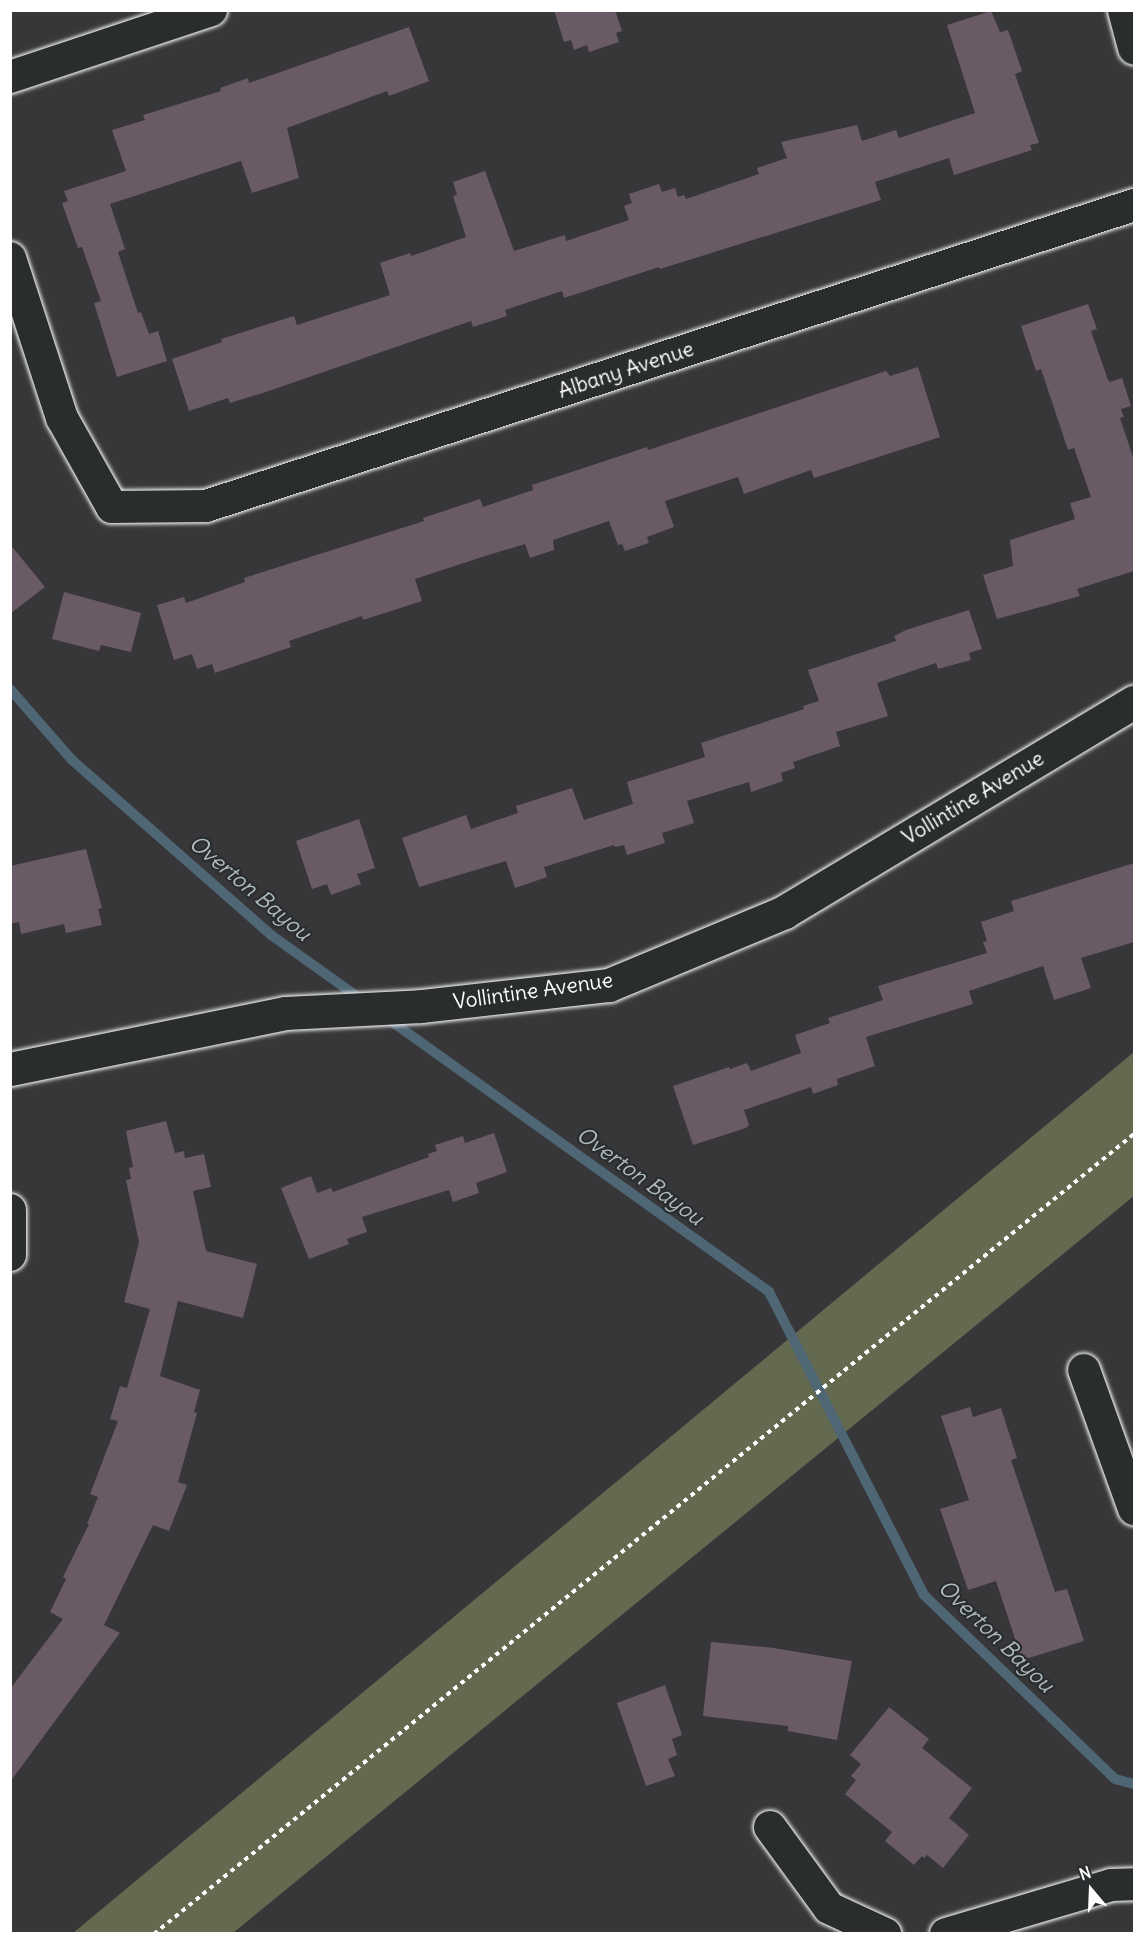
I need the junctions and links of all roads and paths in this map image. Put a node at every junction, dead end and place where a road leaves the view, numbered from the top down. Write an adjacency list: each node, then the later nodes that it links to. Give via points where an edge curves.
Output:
1 (211, 10): 4 (street)
2 (1124, 10): 3 (street)
3 (1134, 48)
4 (10, 77)
5 (1134, 205): 6 (street, Albany Avenue, via 206,506 112,507 62,418)
6 (10, 258)
7 (1134, 702): 8 (street, Vollintine Avenue, via 784,912 609,985 421,1006 285,1013)
8 (10, 1069)
9 (1134, 1134): 16 (path)
10 (10, 1210): 11 (street)
11 (10, 1255)
12 (1084, 1370): 13 (street)
13 (1134, 1509)
14 (770, 1827): 17 (street, via 829,1908)
15 (1134, 1884): 18 (street, via 1111,1885)
16 (154, 1934)
17 (885, 1934)
18 (946, 1934)

